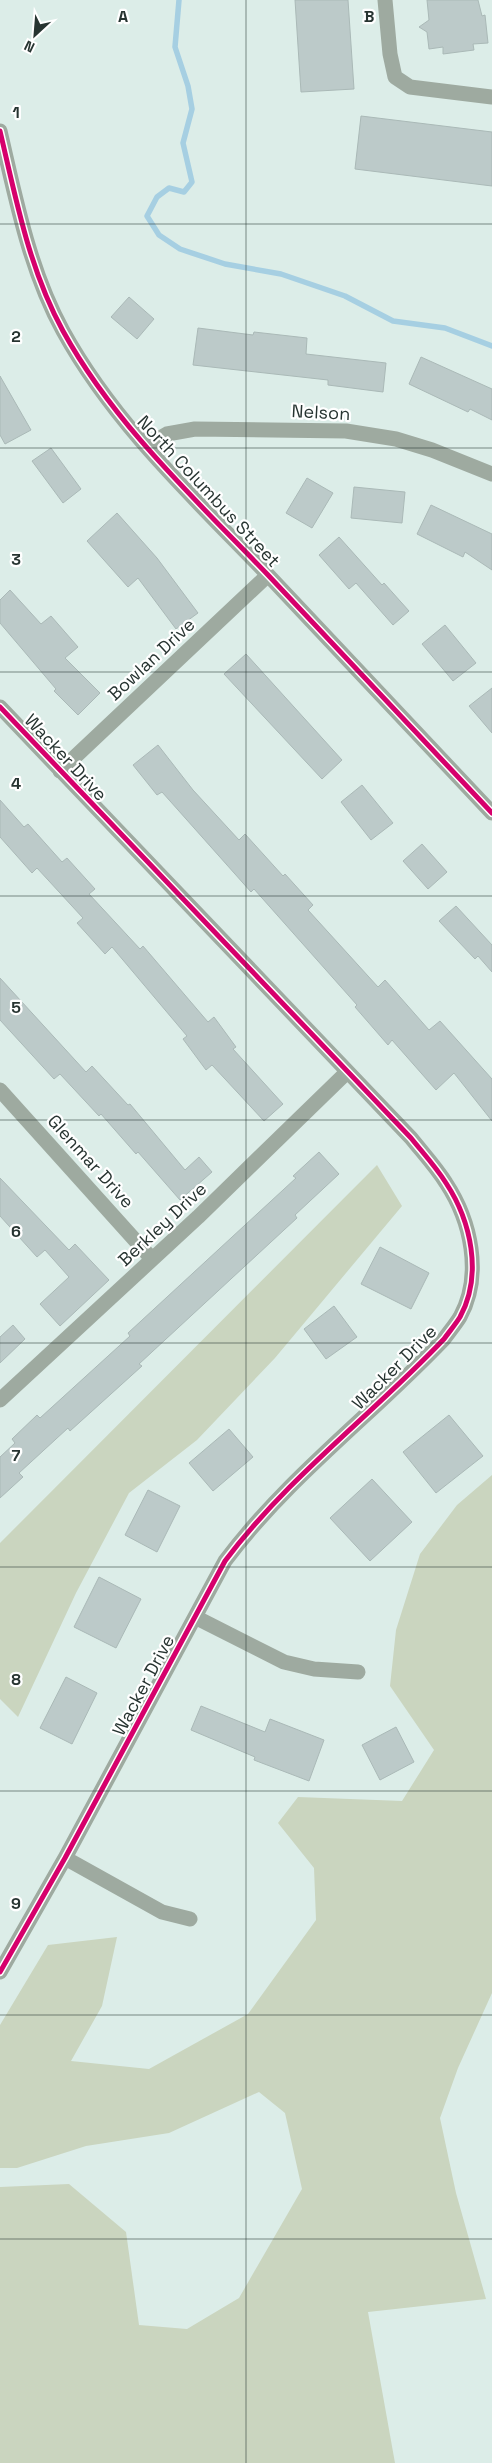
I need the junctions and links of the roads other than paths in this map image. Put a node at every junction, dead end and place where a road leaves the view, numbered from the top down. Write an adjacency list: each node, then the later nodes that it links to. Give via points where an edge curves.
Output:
1 (385, 0): 2 (street, via 395,78 410,87)
2 (492, 97)
3 (0, 131): 4 (street, North Columbus Street, via 21,224 50,306 78,356)
4 (146, 446): 5 (street, Nelson, via 167,434 195,429 346,431 396,439); 6 (street, North Columbus Street)
5 (492, 474)
6 (268, 575): 8 (street, Bowlan Drive); 9 (street, North Columbus Street)
7 (0, 707): 8 (street, Wacker Drive)
8 (60, 771): 10 (street, Wacker Drive)
9 (492, 813)
10 (346, 1072): 12 (street, Berkley Drive); 14 (street, Wacker Drive, via 411,1138 460,1207 469,1234 473,1262 470,1290 460,1316 444,1339 282,1495 243,1537 225,1561)
11 (0, 1090): 12 (street, Glenmar Drive)
12 (152, 1259): 13 (street, Berkley Drive)
13 (0, 1400)
14 (195, 1617): 15 (street, via 284,1662 314,1669); 16 (street, Wacker Drive)
15 (358, 1672)
16 (65, 1858): 17 (street, via 162,1912); 18 (street, Wacker Drive)
17 (190, 1919)
18 (0, 1972)

